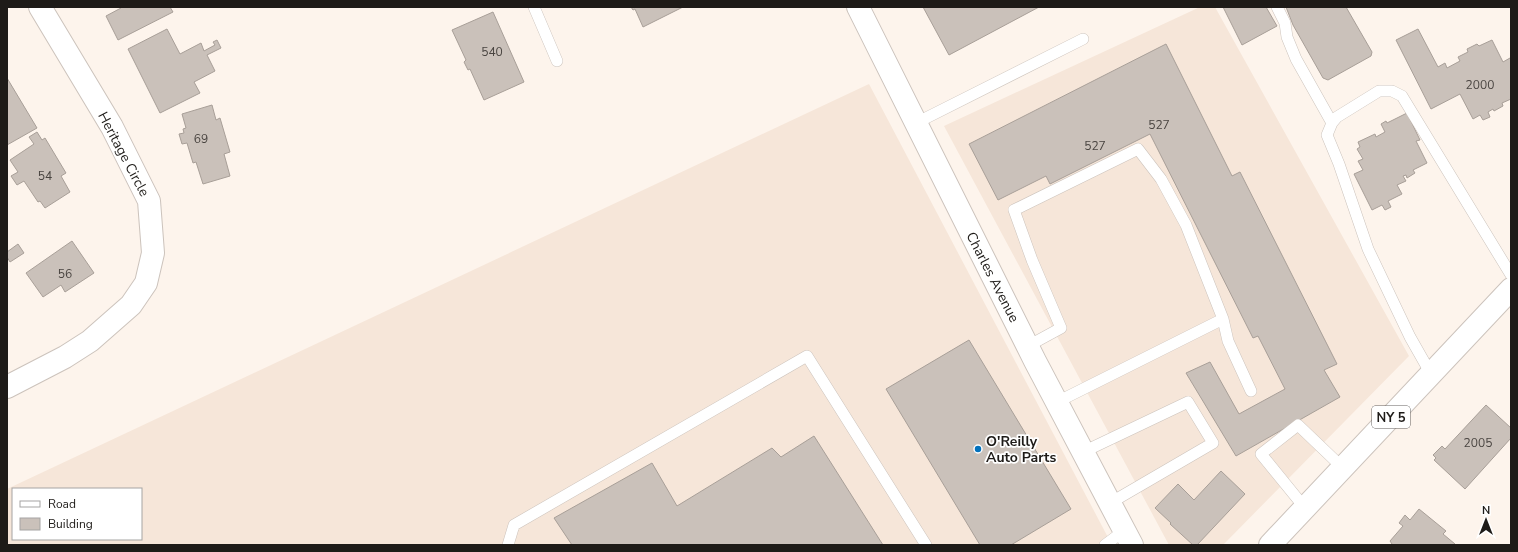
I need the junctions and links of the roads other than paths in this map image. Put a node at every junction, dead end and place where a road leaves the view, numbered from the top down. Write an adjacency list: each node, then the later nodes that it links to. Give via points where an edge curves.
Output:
1 (40, 7): 14 (street, Heritage Circle, via 112,127 149,201 153,253 146,283 131,305 90,341)
2 (534, 7): 6 (lane)
3 (858, 7): 7 (street, Charles Avenue)
4 (1277, 7): 8 (lane, via 1285,23 1287,37 1296,59)
5 (1083, 39): 7 (lane)
6 (558, 61)
7 (916, 123): 12 (street, Charles Avenue)
8 (1332, 123): 9 (lane, via 1337,117 1379,91 1392,91 1402,96); 13 (lane, via 1327,135 1368,249 1410,337)
9 (1511, 275)
10 (1511, 290): 13 (street, NY 5)
11 (1223, 319): 12 (lane, via 1186,225 1161,179 1138,149 1014,210 1032,260 1062,328); 15 (lane, via 1228,341); 16 (lane)
12 (1028, 346): 16 (street, Charles Avenue)
13 (1431, 374): 18 (street, NY 5)
14 (7, 387)
15 (1251, 391)
16 (1057, 402): 17 (street, Charles Avenue)
17 (1083, 452): 19 (street, Charles Avenue); 19 (lane, via 1188,402 1213,443)
18 (1343, 468): 20 (street, NY 5); 20 (lane, via 1298,425 1260,454)
19 (1110, 503): 21 (street, Charles Avenue)
20 (1305, 508): 25 (street, NY 5)
21 (1128, 538): 24 (lane)
22 (508, 545): 23 (lane, via 514,525 807,356)
23 (926, 545)
24 (1105, 545)
25 (1270, 545)

